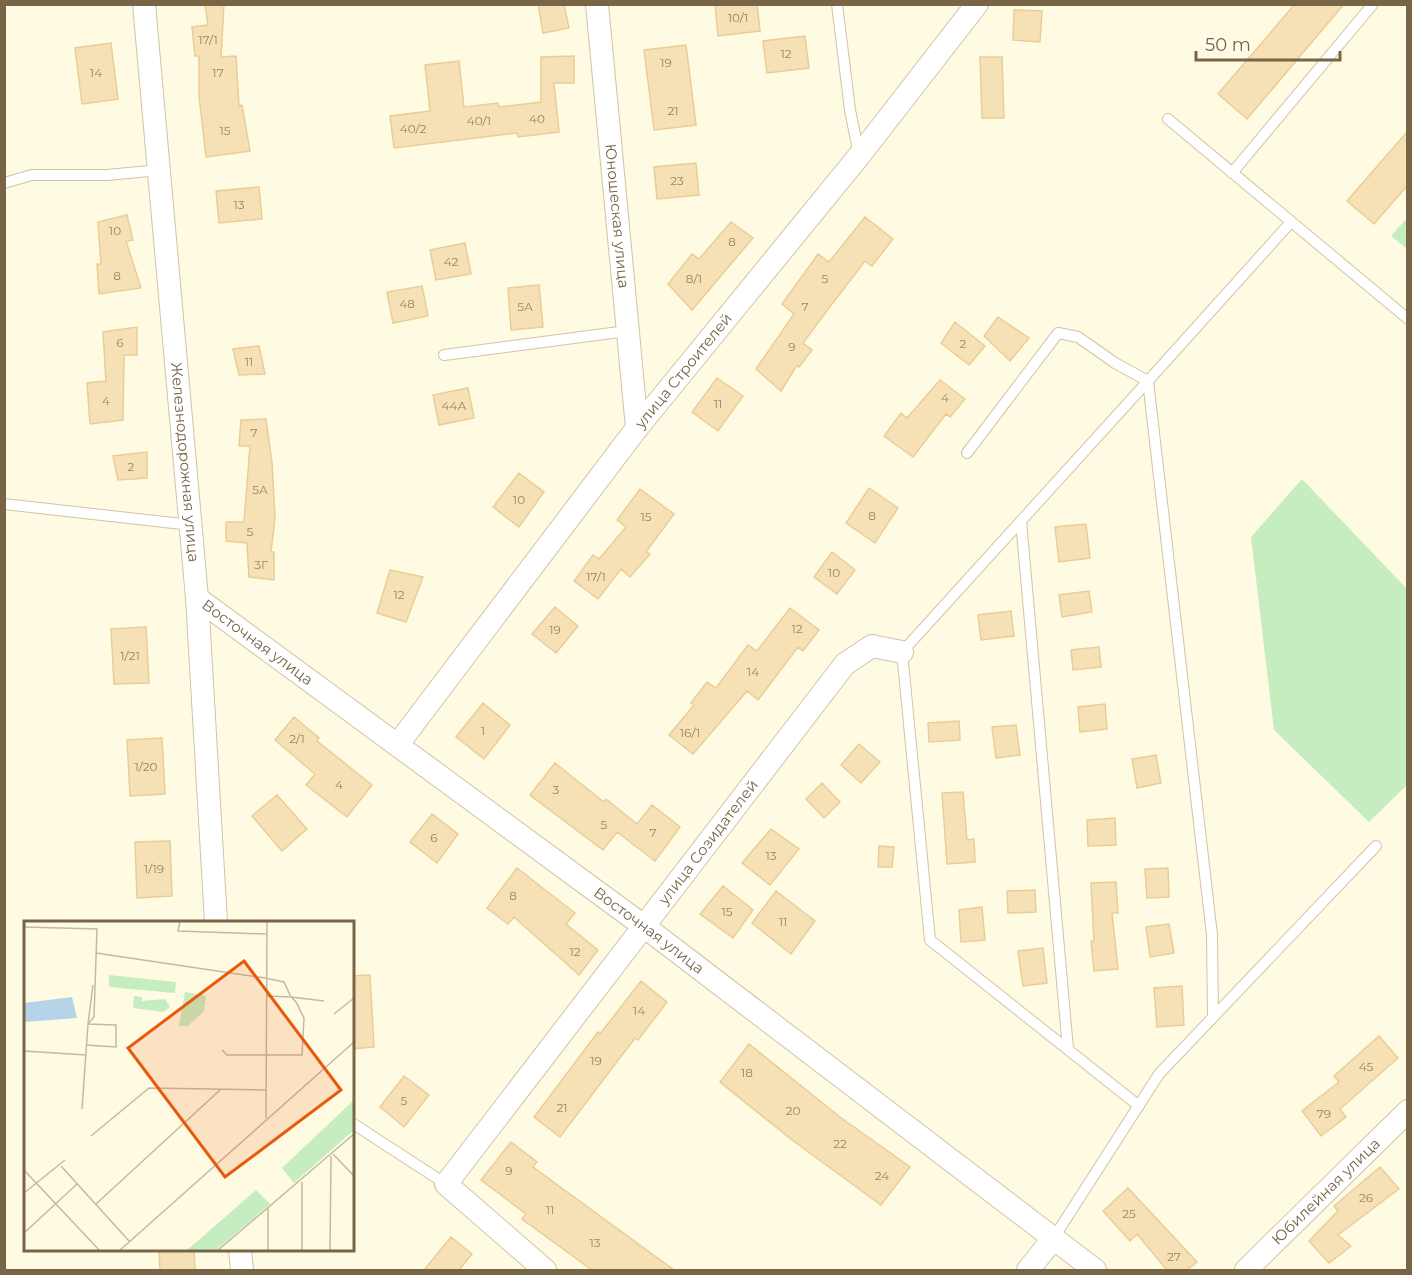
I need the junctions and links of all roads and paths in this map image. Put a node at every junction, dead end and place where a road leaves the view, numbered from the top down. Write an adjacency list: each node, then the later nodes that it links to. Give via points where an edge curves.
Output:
1 (144, 4): 8 (street, Железнодорожная улица)
2 (597, 4): 13 (street, Юношеская улица)
3 (837, 4): 7 (lane)
4 (977, 4): 7 (street, улица Строителей)
5 (1373, 4): 9 (lane)
6 (1168, 119): 9 (lane)
7 (859, 156): 16 (street, улица Строителей)
8 (160, 170): 10 (lane, via 32,175); 20 (street, Железнодорожная улица)
9 (1232, 173): 11 (lane)
10 (4, 183)
11 (1291, 222): 12 (lane); 15 (lane)
12 (1407, 319)
13 (627, 331): 14 (lane); 16 (street, Юношеская улица)
14 (444, 355)
15 (1148, 381): 17 (lane, via 1078,337 1058,333); 19 (lane); 27 (lane, via 1212,935)
16 (637, 428): 23 (street, улица Строителей)
17 (967, 453)
18 (4, 504): 20 (lane)
19 (1021, 521): 22 (lane); 28 (lane)
20 (191, 525): 21 (street, Железнодорожная улица)
21 (197, 598): 23 (street, Восточная улица); 25 (street, Железнодорожная улица)
22 (902, 652): 26 (street, улица Созидателей, via 872,646 845,664); 28 (lane, via 930,940)
23 (398, 744): 26 (street, Восточная улица)
24 (1376, 846): 27 (lane)
25 (216, 921)
26 (645, 927): 32 (street, улица Созидателей); 33 (street, Восточная улица)
27 (1213, 1017): 29 (lane, via 1159,1074)
28 (1068, 1049): 29 (lane)
29 (1139, 1106): 33 (lane)
30 (1407, 1111): 39 (street, Юбилейная улица)
31 (354, 1124): 32 (lane)
32 (446, 1184): 36 (street)
33 (1053, 1239): 37 (street); 38 (street, Восточная улица)
34 (240, 1251): 35 (street)
35 (242, 1270)
36 (545, 1270)
37 (1028, 1270)
38 (1095, 1270)
39 (1246, 1270)

